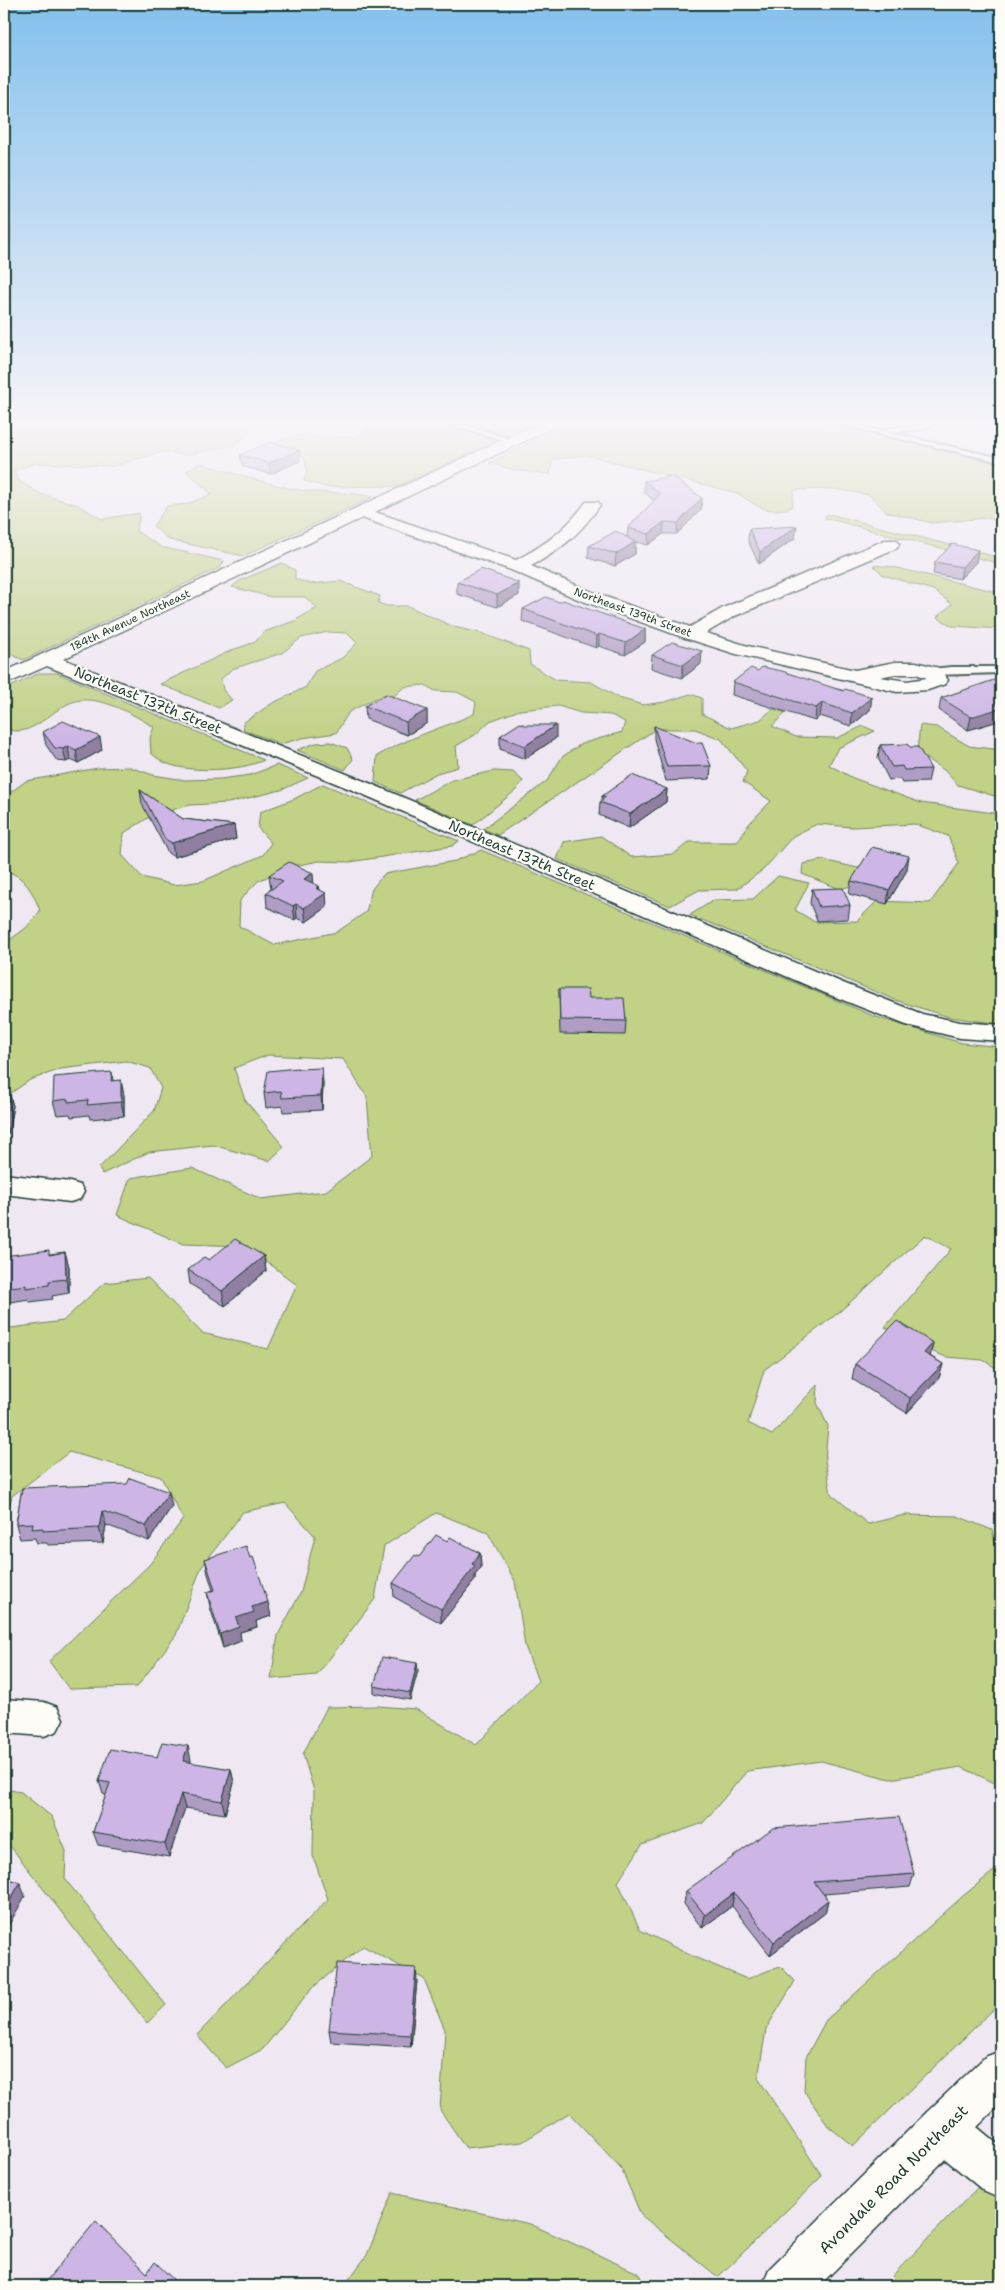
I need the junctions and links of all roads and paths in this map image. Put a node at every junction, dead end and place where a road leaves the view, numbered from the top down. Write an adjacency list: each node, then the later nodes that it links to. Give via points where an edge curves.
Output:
1 (326, 528): 7 (street, 184th Avenue Northeast)
2 (406, 528): 5 (street, Northeast 139th Street)
3 (577, 528): 5 (street, via 564,539)
4 (891, 544): 6 (street, via 729,612)
5 (517, 566): 6 (street, Northeast 139th Street, via 586,596)
6 (691, 634): 9 (street, Northeast 139th Street, via 795,664 855,676 895,668)
7 (47, 659): 10 (street, 184th Avenue Northeast); 11 (street, Northeast 137th Street, via 362,787 915,1020 960,1030)
8 (1001, 670): 9 (lane)
9 (932, 672)
10 (4, 679)
11 (1001, 1034)
12 (4, 1184): 13 (street)
13 (70, 1192)
14 (4, 1716): 15 (street)
15 (44, 1719)
16 (1001, 2073): 17 (street, Avondale Road Northeast)
17 (943, 2128): 18 (street); 19 (street, Avondale Road Northeast)
18 (1001, 2176)
19 (786, 2286)

